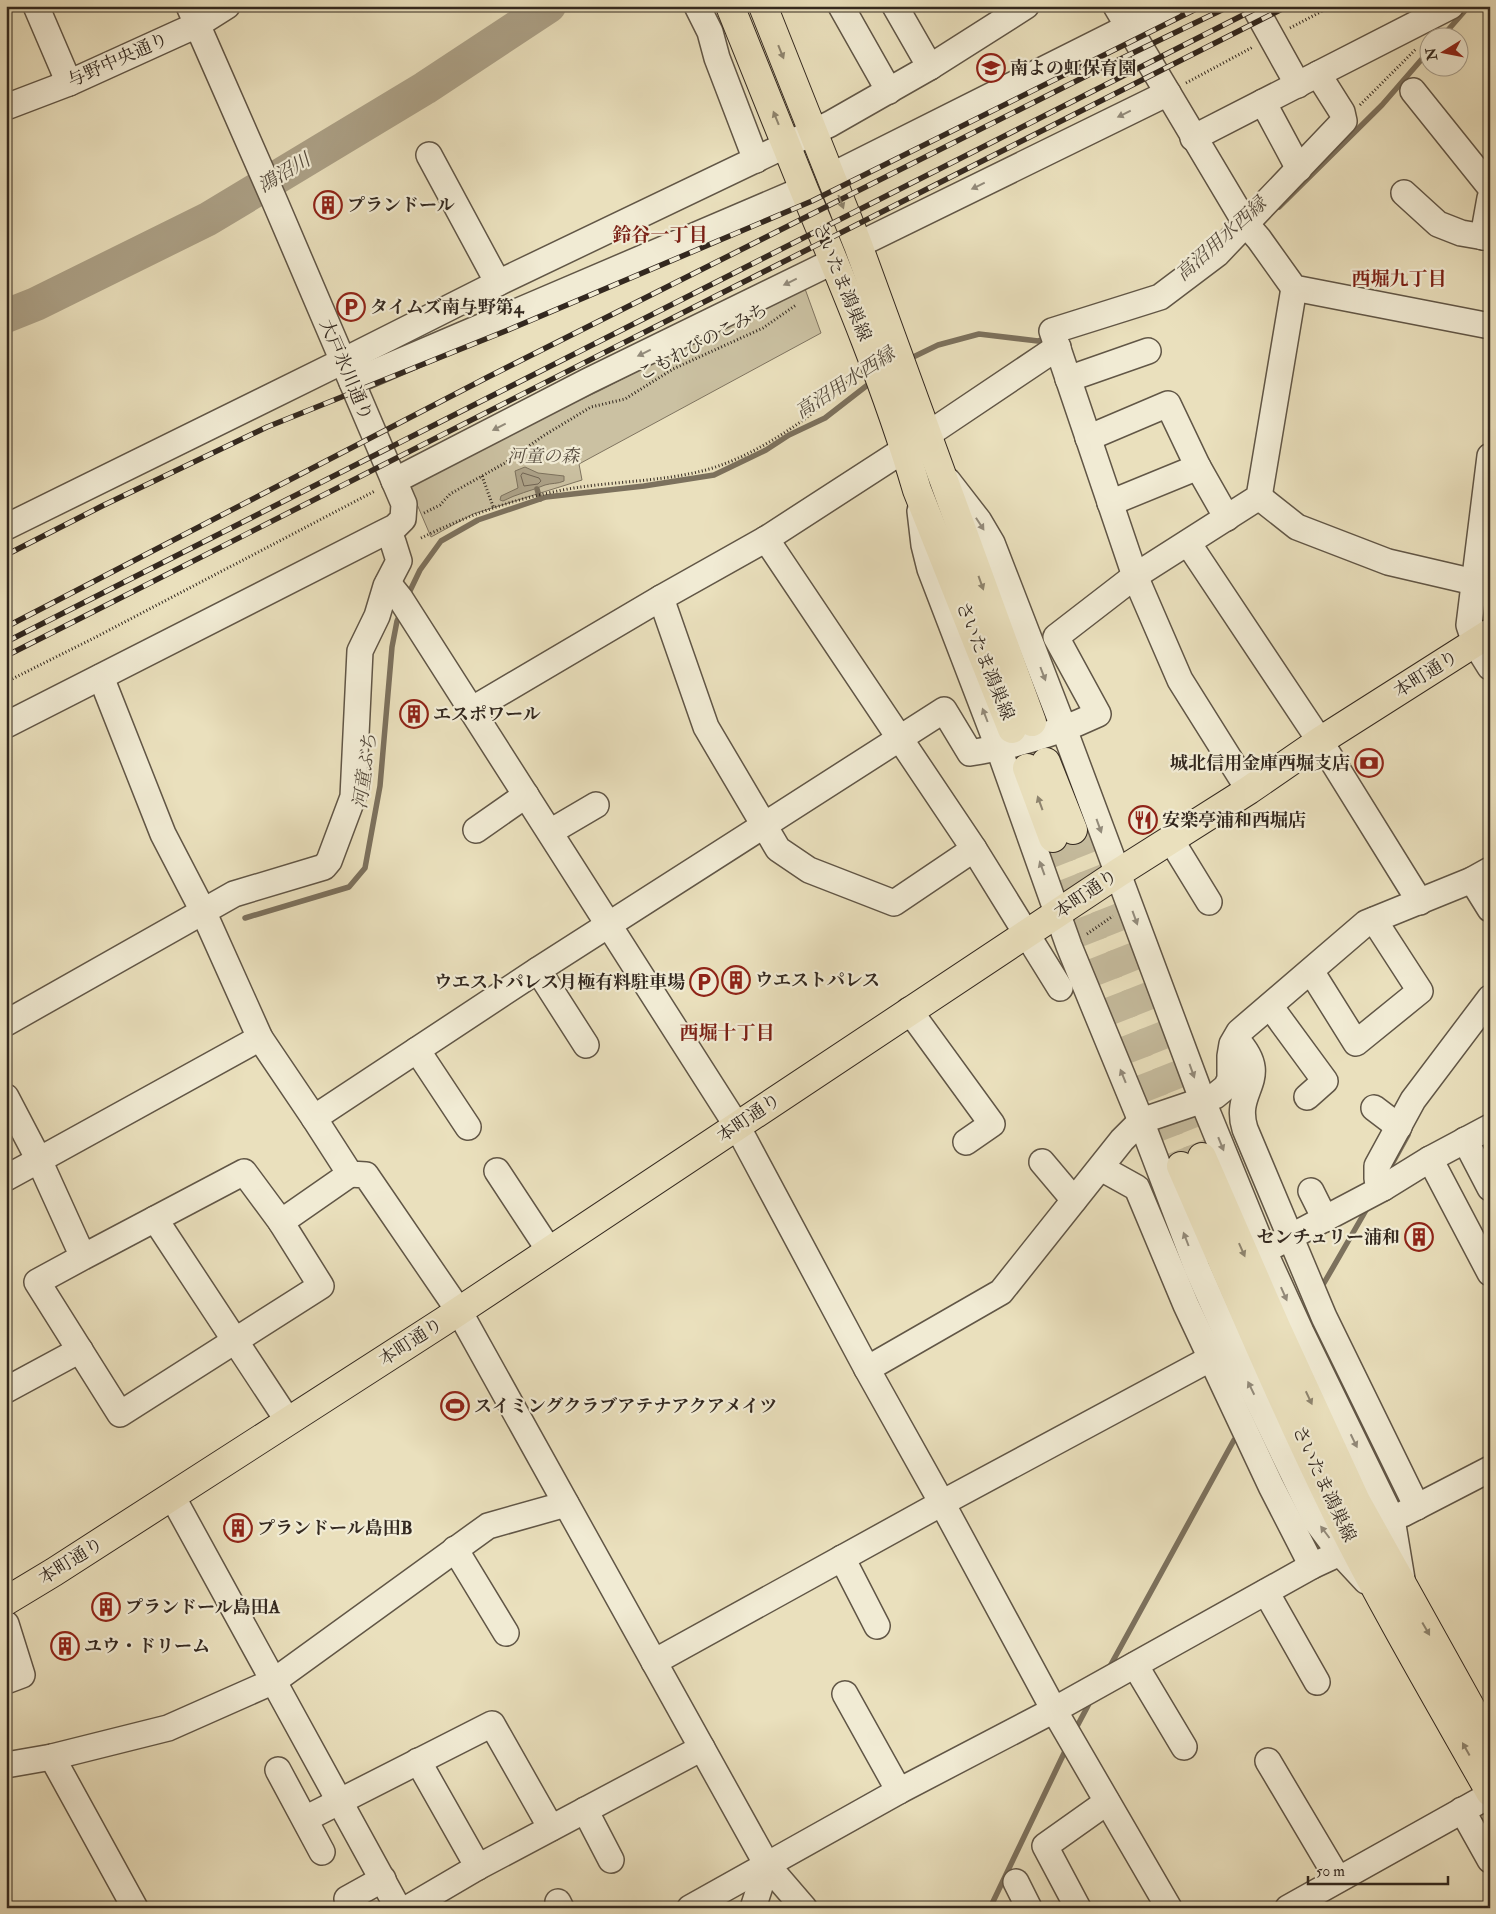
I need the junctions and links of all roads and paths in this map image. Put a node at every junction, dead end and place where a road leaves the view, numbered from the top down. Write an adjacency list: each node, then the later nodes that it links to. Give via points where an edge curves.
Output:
1 (36, 6): 20 (street)
2 (227, 6): 14 (street, 与野中央通り)
3 (698, 6): 31 (street)
4 (730, 6): 29 (main road, さいたま鴻巣線, one-way to 4)
5 (763, 6): 27 (main road, さいたま鴻巣線, one-way to 27)
6 (841, 6): 21 (street)
7 (895, 6): 18 (street)
8 (1026, 6): 18 (street)
9 (1116, 6): 15 (street)
10 (1170, 6): 15 (street)
11 (1254, 6): 16 (street)
12 (1332, 6): 16 (path)
13 (1451, 6): 19 (street)
14 (193, 16): 20 (street, 与野中央通り); 49 (street, 大戸氷川通り)
15 (1129, 28): 23 (street); 33 (street)
16 (1271, 37): 19 (street); 23 (path)
17 (1418, 48): 26 (path)
18 (930, 67): 21 (street)
19 (1308, 79): 24 (street); 26 (street, via 1342,112)
20 (69, 83): 25 (street, 与野中央通り)
21 (889, 91): 27 (street)
22 (1413, 91): 34 (street)
23 (1168, 93): 28 (street); 40 (street, one-way to 40)
24 (1263, 102): 28 (street); 32 (street)
25 (6, 107)
26 (1344, 121): 32 (street)
27 (813, 132): 29 (street); 33 (main road, さいたま鴻巣線)
28 (1194, 138): 38 (street)
29 (787, 145): 31 (street); 35 (main road, さいたま鴻巣線)
30 (429, 154): 42 (street)
31 (756, 160): 42 (street)
32 (1299, 169): 38 (street)
33 (831, 176): 40 (main road, さいたま鴻巣線, one-way to 40)
34 (1490, 187)
35 (804, 189): 41 (main road, さいたま鴻巣線); 49 (street)
36 (1404, 193): 39 (street, via 1438,224)
37 (1490, 198): 39 (street)
38 (1253, 232): 43 (street); 46 (street, via 1217,254 1160,297)
39 (1486, 238)
40 (858, 245): 48 (main road, さいたま鴻巣線)
41 (834, 261): 48 (main road, さいたま鴻巣線); 57 (street, one-way to 57, via 588,381)
42 (498, 283): 49 (street)
43 (1294, 288): 45 (street); 58 (street)
44 (803, 301): 56 (path, こもれびのこみち, via 763,328 673,369 625,399 591,407)
45 (1490, 326)
46 (1056, 341): 50 (street); 52 (street)
47 (1148, 351): 50 (street)
48 (874, 359): 52 (main road, さいたま鴻巣線, via 894,381); 60 (path, via 801,423 722,465 671,476 539,495)
49 (348, 372): 57 (street, 大戸氷川通り); 63 (street)
50 (1068, 379): 51 (street)
51 (1088, 438): 54 (street, via 1168,404); 59 (street)
52 (916, 442): 55 (main road, さいたま鴻巣線); 66 (street); 79 (main road, さいたま鴻巣線, one-way to 52, via 917,490)
53 (1490, 456): 69 (street)
54 (1198, 467): 59 (street); 62 (street)
55 (940, 471): 78 (street, one-way to 78, via 992,543); 79 (main road, さいたま鴻巣線, one-way to 79)
56 (482, 476): 60 (path); 61 (path, こもれびのこみち, via 450,494 440,505 417,516)
57 (394, 481): 61 (street, 大戸氷川通り, via 404,504); 75 (path)
58 (1259, 497): 62 (street); 69 (street, via 1297,527 1388,562)
59 (1110, 502): 68 (street)
60 (494, 508): 65 (path)
61 (404, 514): 64 (street, via 400,523)
62 (1227, 518): 67 (street)
63 (6, 528)
64 (386, 532): 70 (street, via 399,557 395,570); 74 (street)
65 (421, 538)
66 (766, 539): 71 (street); 80 (street)
67 (1188, 543): 68 (street); 81 (street)
68 (1135, 576): 78 (street, via 1056,637 1098,714); 83 (street, via 1180,680)
69 (1474, 582): 72 (street, via 1469,625)
70 (395, 598): 76 (street); 97 (street, via 377,616 360,651 352,797 329,861 324,867 234,894)
71 (661, 598): 76 (street); 86 (street, via 706,727)
72 (1482, 638): 73 (street); 81 (main road, 本町通り)
73 (1490, 667)
74 (101, 677): 77 (street); 97 (street, via 163,834)
75 (6, 682)
76 (470, 710): 84 (street)
77 (6, 725)
78 (1064, 729): 79 (street); 92 (street, one-way to 92)
79 (1014, 733): 80 (street, via 970,753 944,710); 99 (street, one-way to 79)
80 (898, 738): 86 (street); 91 (street)
81 (1320, 741): 83 (main road, 本町通り); 95 (street)
82 (1037, 765): 89 (main road)
83 (1249, 790): 90 (main road, 本町通り)
84 (526, 795): 87 (street); 88 (street)
85 (596, 805): 88 (street)
86 (764, 824): 91 (street, via 778,850 809,870 894,903); 101 (street)
87 (476, 830)
88 (550, 832): 101 (street)
89 (1063, 834)
90 (1171, 840): 92 (main road, 本町通り); 94 (street)
91 (974, 849): 102 (street)
92 (1118, 873): 99 (main road, 本町通り); 117 (street, one-way to 117)
93 (1481, 875): 95 (street); 96 (street)
94 (1208, 902)
95 (1420, 902): 100 (street)
96 (1490, 909)
97 (203, 911): 110 (street); 111 (street)
98 (1118, 913): 103 (path)
99 (1057, 914): 102 (main road, 本町通り); 120 (street, one-way to 99)
100 (1374, 920): 105 (street, via 1366,923); 105 (street, via 1420,991 1356,1043)
101 (610, 925): 104 (street); 121 (street)
102 (1027, 935): 106 (street); 109 (main road, 本町通り)
103 (1080, 938)
104 (538, 970): 113 (street); 114 (street)
105 (1311, 971): 108 (street)
106 (1060, 988)
107 (1490, 998): 123 (street, via 1413,1100)
108 (1270, 1006): 112 (street); 116 (street, via 1325,1081)
109 (909, 1010): 121 (main road, 本町通り); 126 (street, via 992,1124)
110 (6, 1023)
111 (260, 1038): 119 (street); 128 (street)
112 (1236, 1038): 117 (street, via 1232,1044 1230,1078 1226,1087 1215,1096); 142 (street, via 1246,1050 1252,1067 1251,1085 1241,1111 1243,1122)
113 (586, 1045)
114 (417, 1050): 119 (street); 122 (street)
115 (6, 1097): 128 (street)
116 (1307, 1098)
117 (1202, 1099): 120 (street); 144 (street, one-way to 144)
118 (1374, 1108): 123 (street)
119 (314, 1118): 133 (street)
120 (1141, 1122): 131 (street); 150 (street, one-way to 120, via 1197,1268)
121 (737, 1126): 143 (main road, 本町通り); 151 (street)
122 (468, 1127)
123 (1399, 1127): 135 (street, via 1377,1166 1377,1179)
124 (1490, 1127): 125 (street)
125 (1465, 1140): 127 (street); 136 (street)
126 (966, 1142)
127 (1430, 1159): 135 (street); 146 (street)
128 (39, 1160): 134 (street); 145 (street)
129 (1191, 1161): 164 (main road, さいたま鴻巣線, via 1276,1327 1356,1501)
130 (1042, 1162): 138 (street)
131 (1100, 1168): 138 (street); 150 (street, via 1137,1188 1186,1305)
132 (497, 1171): 143 (street)
133 (350, 1174): 141 (street); 147 (street, via 366,1175)
134 (6, 1178)
135 (1383, 1188): 140 (street)
136 (1490, 1188)
137 (1311, 1191): 140 (street)
138 (1074, 1200): 151 (street, via 1001,1292)
139 (155, 1219): 141 (street, via 244,1172); 145 (street); 148 (street)
140 (1325, 1219): 142 (street)
141 (281, 1222): 148 (street, via 321,1286)
142 (1291, 1237): 144 (street); 158 (street, via 1324,1317)
143 (549, 1250): 147 (main road, 本町通り)
144 (1264, 1251): 159 (street, one-way to 159)
145 (83, 1258): 149 (street, via 37,1282)
146 (1490, 1273)
147 (459, 1311): 153 (main road, 本町通り); 157 (street)
148 (235, 1341): 149 (street, via 120,1414); 153 (street)
149 (80, 1350): 152 (street)
150 (1221, 1353): 156 (street); 161 (street, one-way to 150, via 1316,1521); 163 (street, via 1271,1486)
151 (867, 1369): 156 (street)
152 (6, 1390)
153 (288, 1422): 155 (main road, 本町通り)
154 (1490, 1469): 158 (street)
155 (172, 1496): 166 (main road, 本町通り); 173 (street)
156 (942, 1503): 162 (street); 176 (street)
157 (566, 1504): 160 (street, via 488,1526); 170 (street)
158 (1417, 1506): 159 (street)
159 (1392, 1519): 164 (street)
160 (455, 1550): 169 (street); 173 (street)
161 (1340, 1553): 163 (street); 164 (street)
162 (842, 1558): 168 (street); 170 (street)
163 (1312, 1566): 165 (street)
164 (1391, 1591): 177 (main road, さいたま鴻巣線, one-way to 177); 186 (main road, さいたま鴻巣線, one-way to 164)
165 (1266, 1592): 171 (street); 174 (street)
166 (6, 1600)
167 (6, 1624): 172 (street, via 22,1675)
168 (877, 1626)
169 (506, 1634)
170 (654, 1662): 179 (street)
171 (1135, 1665): 176 (street); 178 (street)
172 (6, 1681)
173 (274, 1681): 180 (street, via 168,1728); 187 (street)
174 (1317, 1682)
175 (845, 1694): 185 (street)
176 (1065, 1728): 185 (street); 188 (street)
177 (1490, 1742)
178 (1184, 1747)
179 (702, 1748): 189 (street); 196 (street)
180 (52, 1757): 183 (street); 202 (street)
181 (418, 1761): 187 (street); 192 (street, via 492,1724); 197 (street)
182 (1268, 1761): 199 (street)
183 (6, 1765)
184 (278, 1770): 191 (street)
185 (899, 1791): 196 (street)
186 (1490, 1793): 190 (street)
187 (340, 1801): 191 (street); 198 (street)
188 (1107, 1802): 209 (street, via 1045,1846); 210 (street)
189 (585, 1810): 192 (street); 194 (street)
190 (1462, 1810): 195 (street); 199 (street)
191 (305, 1820): 193 (street)
192 (551, 1828): 197 (street)
193 (322, 1852)
194 (611, 1860)
195 (1490, 1860)
196 (767, 1865): 205 (street); 206 (street); 207 (street)
197 (478, 1867): 204 (street)
198 (382, 1879): 201 (street); 203 (street)
199 (1338, 1880): 211 (street)
200 (1016, 1882): 208 (street)
201 (347, 1899)
202 (134, 1908)
203 (398, 1908)
204 (408, 1908)
205 (690, 1908)
206 (753, 1908)
207 (804, 1908)
208 (1029, 1908)
209 (1078, 1908)
210 (1169, 1908)
211 (1288, 1908)

